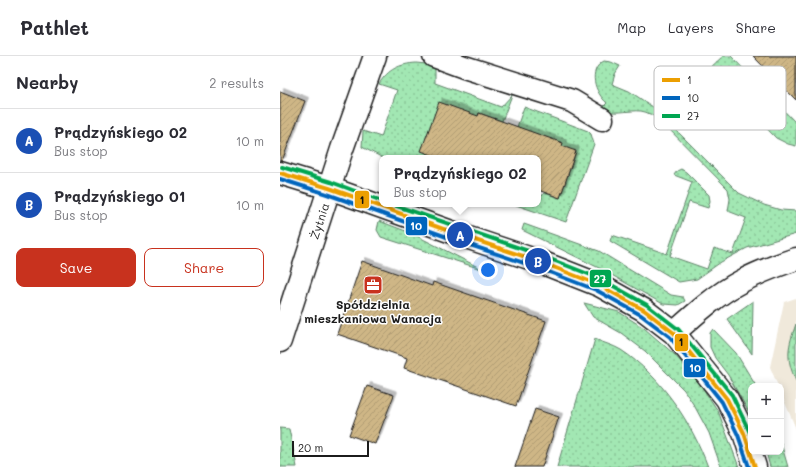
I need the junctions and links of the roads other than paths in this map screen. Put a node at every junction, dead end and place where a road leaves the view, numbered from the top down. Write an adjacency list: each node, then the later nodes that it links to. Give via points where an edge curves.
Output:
1 (376, 56): 5 (street, Żytnia)
2 (434, 56): 3 (street, via 572,101)
3 (602, 120)
4 (280, 173): 5 (street)
5 (329, 188): 6 (street); 10 (street, Żytnia)
6 (379, 206)
7 (382, 207): 9 (street, via 599,285 644,310)
8 (796, 259): 9 (street, via 741,281 698,311)
9 (674, 333): 11 (street, via 728,400 744,433)
10 (280, 341)
11 (755, 467)

